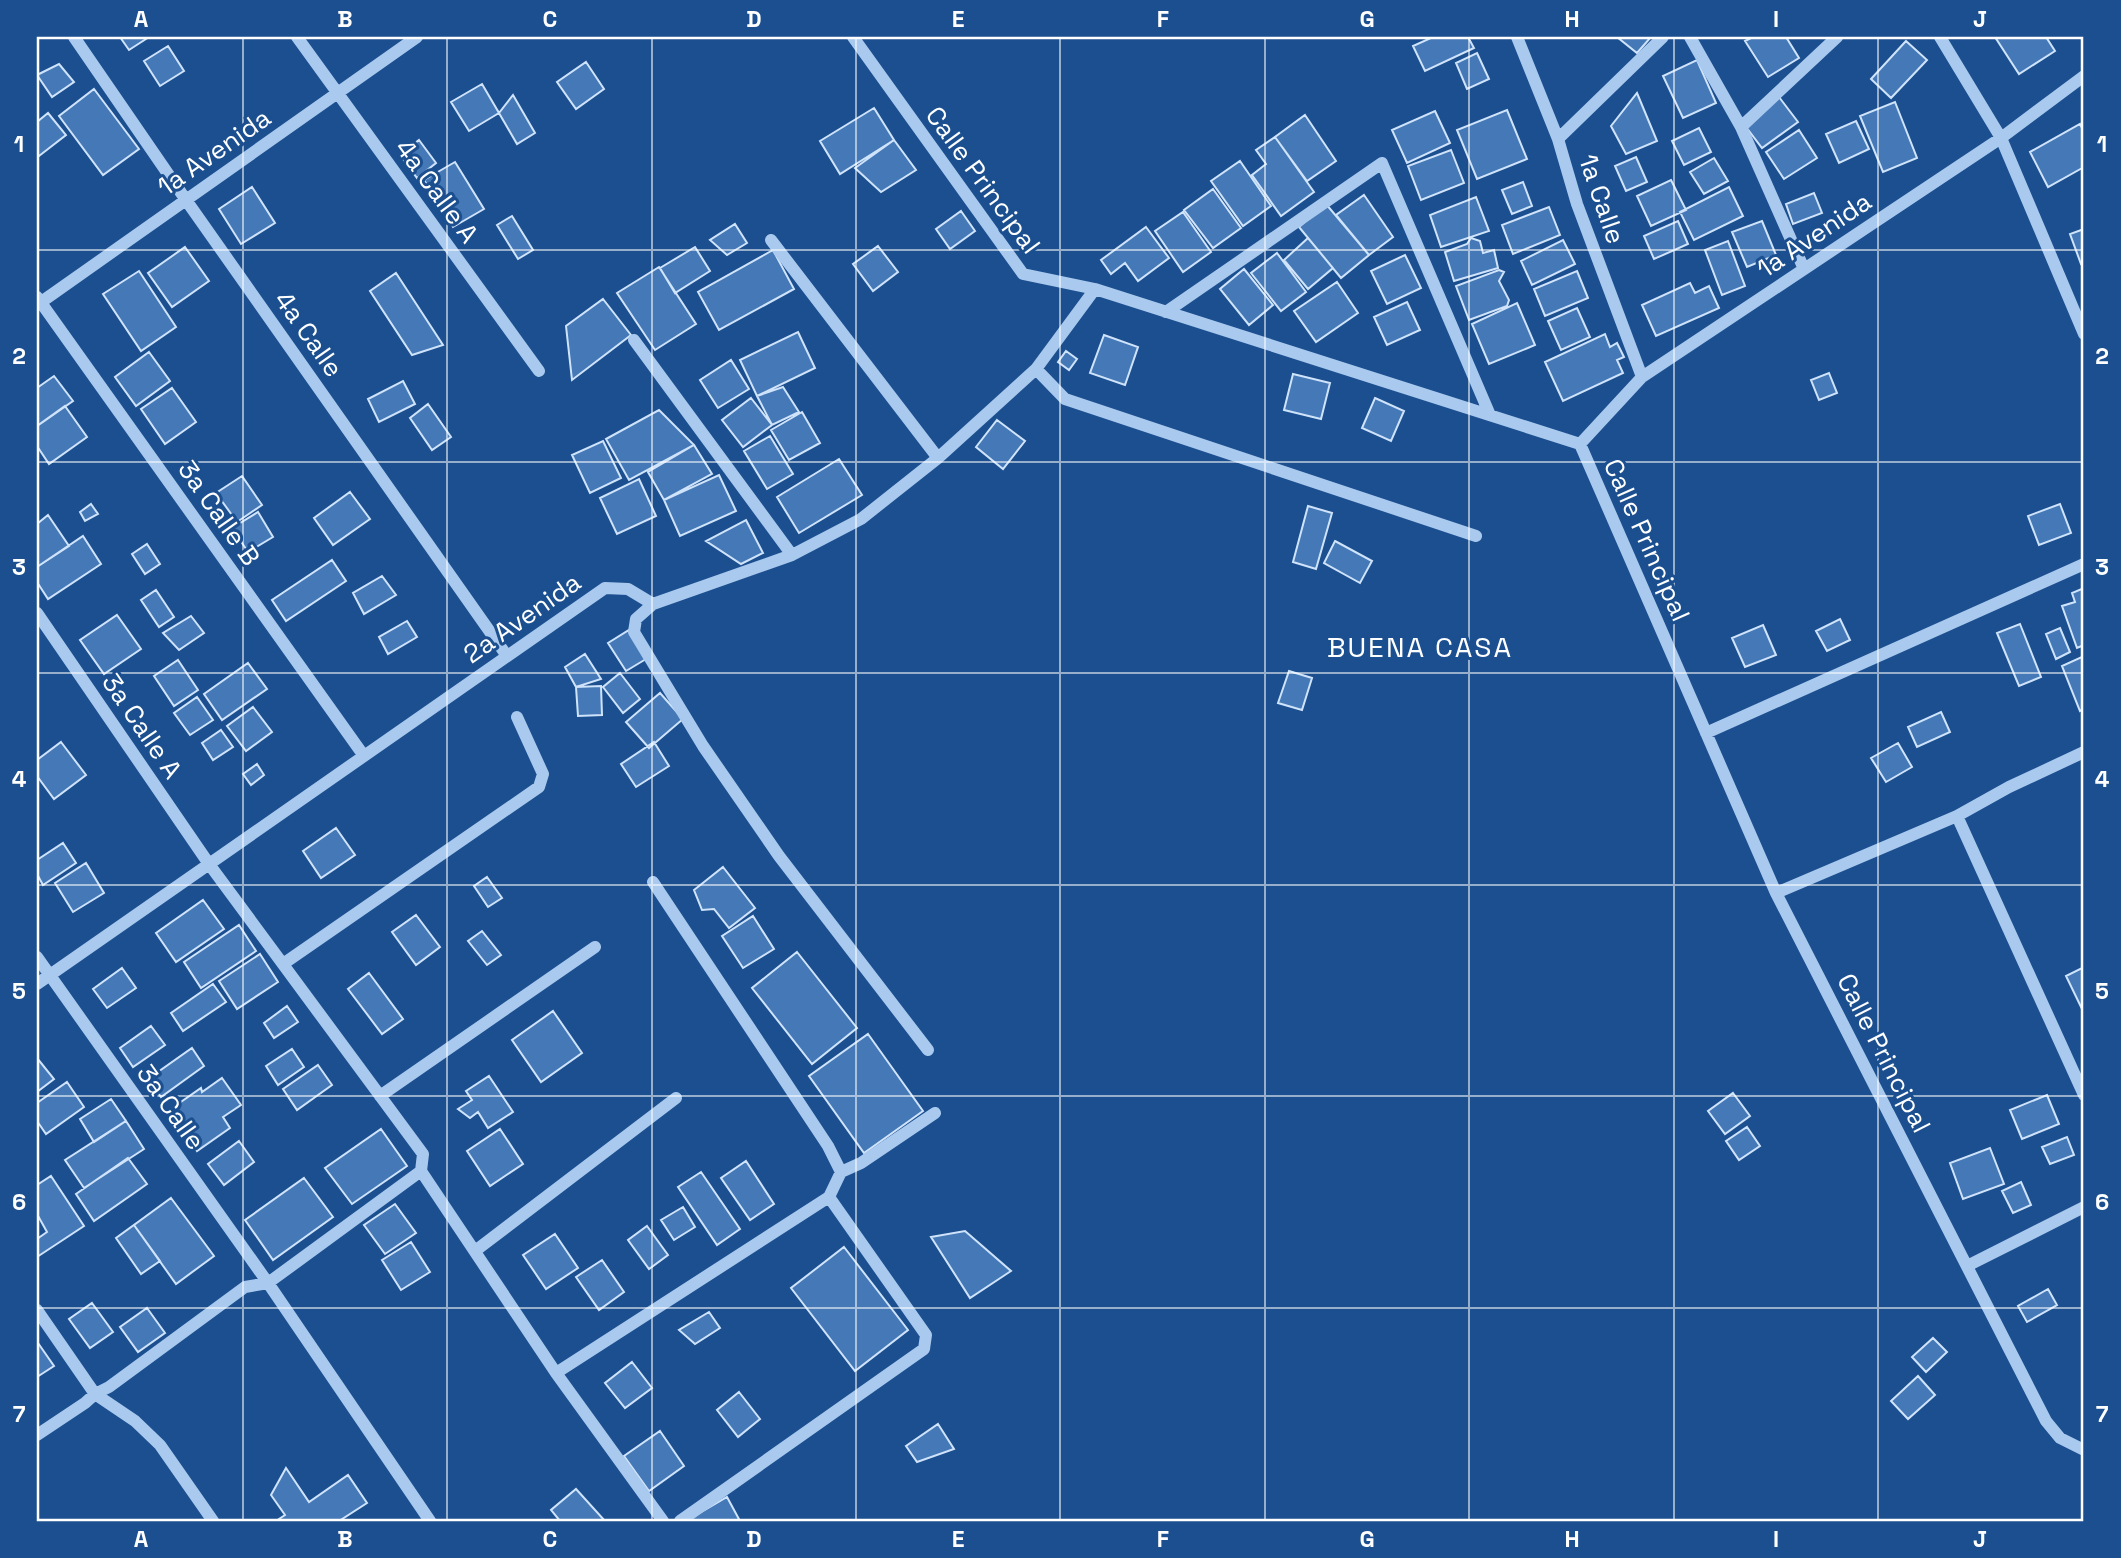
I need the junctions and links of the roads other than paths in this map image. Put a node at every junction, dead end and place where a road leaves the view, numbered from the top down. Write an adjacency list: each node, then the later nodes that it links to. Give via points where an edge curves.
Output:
1 (74, 37): 15 (street, 4a Calle)
2 (298, 37): 11 (street, 4a Calle A)
3 (417, 37): 11 (street, 1a Avenida)
4 (853, 37): 18 (street, Calle Principal, via 1023,274)
5 (1517, 37): 14 (street, 1a Calle)
6 (1663, 37): 14 (street)
7 (1690, 37): 12 (street)
8 (1837, 37): 12 (street)
9 (1940, 37): 13 (street)
10 (2084, 76): 13 (street, 1a Avenida)
11 (338, 93): 15 (street, 1a Avenida); 24 (street, 4a Calle A)
12 (1741, 127): 17 (street)
13 (2001, 138): 17 (street, 1a Avenida); 21 (street)
14 (1558, 139): 25 (street, 1a Calle, via 1577,204)
15 (186, 200): 19 (street, 1a Avenida); 34 (street, 4a Calle)
16 (771, 240): 28 (street)
17 (1804, 269): 25 (street, 1a Avenida)
18 (1095, 289): 20 (street, Calle Principal); 23 (street)
19 (38, 301): 38 (street, 3a Calle B)
20 (1166, 312): 26 (street, Calle Principal); 26 (street, via 1382,163)
21 (2084, 334)
22 (634, 340): 30 (street)
23 (1036, 369): 28 (street); 29 (street, via 1065,400)
24 (539, 371)
25 (1642, 377): 27 (street, 1a Avenida)
26 (1489, 415): 27 (street, Calle Principal)
27 (1580, 444): 36 (street, Calle Principal)
28 (938, 458): 30 (street, via 861,519)
29 (1476, 536)
30 (792, 555): 32 (street)
31 (2084, 564): 36 (street)
32 (653, 604): 34 (street, 2a Avenida, via 628,590 605,588); 48 (street, via 636,619 634,632 703,746 779,856)
33 (37, 613): 40 (street, 3a Calle A)
34 (508, 656): 38 (street, 2a Avenida)
35 (517, 717): 45 (street, via 543,774 539,788)
36 (1706, 733): 42 (street, Calle Principal)
37 (2084, 752): 39 (street)
38 (364, 756): 40 (street, 2a Avenida)
39 (1957, 816): 42 (street); 49 (street)
40 (209, 864): 45 (street, 3a Calle A); 46 (street, 2a Avenida)
41 (653, 882): 54 (street)
42 (1776, 893): 58 (street, Calle Principal)
43 (595, 947): 50 (street)
44 (37, 957): 46 (street, 3a Calle)
45 (284, 964): 50 (street, 3a Calle A)
46 (50, 976): 47 (street, 2a Avenida); 59 (street, 3a Calle)
47 (37, 984)
48 (928, 1050)
49 (2084, 1095)
50 (380, 1096): 53 (street, 3a Calle A, via 423,1154)
51 (676, 1098): 57 (street)
52 (935, 1113): 54 (street)
53 (421, 1171): 57 (street, 3a Calle A); 59 (street)
54 (841, 1172): 55 (street)
55 (829, 1197): 61 (street); 68 (street, via 926,1335 924,1349)
56 (2084, 1207): 58 (street)
57 (475, 1251): 61 (street, 3a Calle A)
58 (1967, 1266): 64 (street, Calle Principal, via 2046,1421 2060,1438)
59 (268, 1283): 62 (street, via 245,1287); 66 (street, 3a Calle)
60 (37, 1310): 62 (street)
61 (556, 1373): 67 (street, 3a Calle A)
62 (95, 1394): 63 (street); 65 (street, via 160,1445)
63 (37, 1435)
64 (2084, 1450)
65 (214, 1521)
66 (430, 1521)
67 (663, 1521)
68 (680, 1521)

